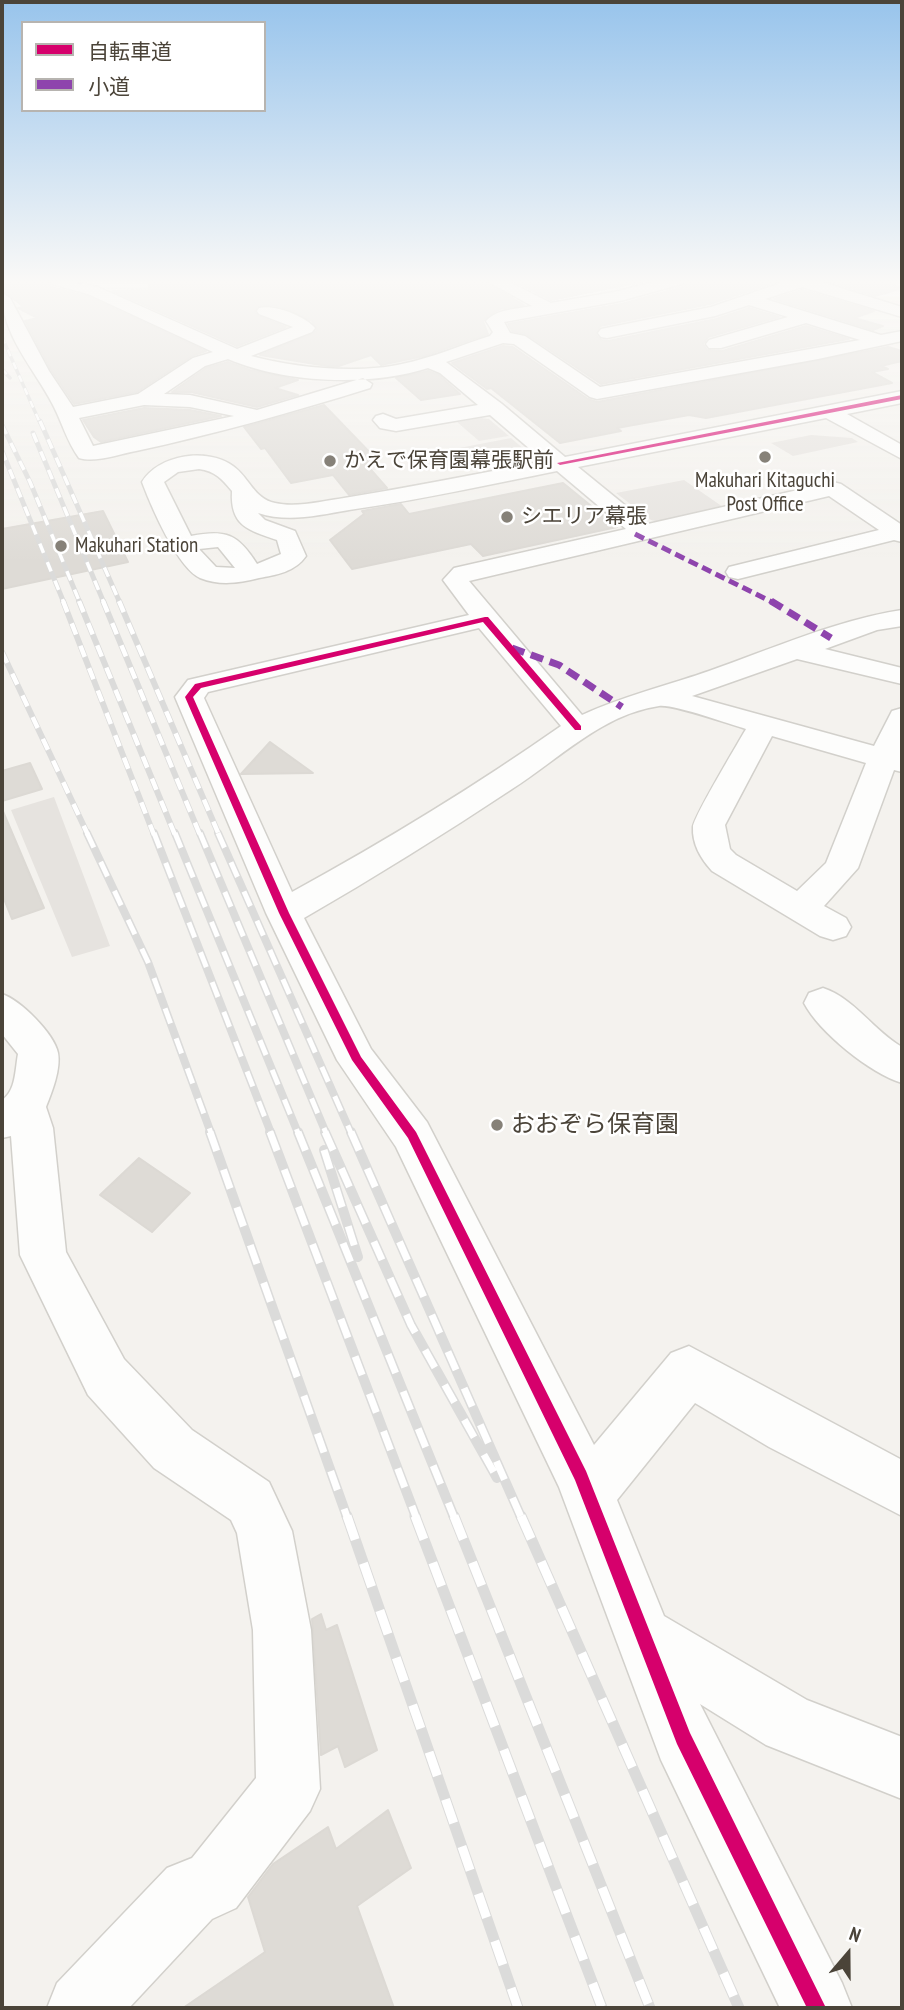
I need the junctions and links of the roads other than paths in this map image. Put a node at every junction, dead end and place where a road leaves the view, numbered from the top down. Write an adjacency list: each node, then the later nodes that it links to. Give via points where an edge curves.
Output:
1 (42, 375): 13 (street)
2 (180, 375): 10 (street)
3 (389, 375): 14 (street)
4 (453, 375): 11 (street)
5 (570, 375): 8 (street, via 597,393)
6 (674, 375): 8 (street)
7 (692, 375): 8 (street)
8 (678, 377)
9 (902, 397): 12 (street)
10 (144, 399): 13 (street); 14 (street, via 190,401)
11 (495, 408): 15 (street, via 396,425); 17 (street)
12 (830, 412): 16 (street); 17 (street)
13 (68, 414): 14 (street, via 86,454 164,441)
14 (258, 414)
15 (383, 420)
16 (902, 453)
17 (561, 463): 19 (street); 20 (street)
18 (243, 488): 19 (street, via 260,506 282,511); 22 (street, via 242,510 257,525); 23 (street, via 230,472 212,464 181,464 156,475 156,490)
19 (371, 501): 22 (street, via 297,524)
20 (644, 532): 21 (street, via 833,489); 27 (street, via 463,573 456,580)
21 (900, 533): 24 (street)
22 (287, 536): 25 (street, via 294,556 290,561)
23 (186, 544): 25 (street, via 210,573); 25 (street, via 228,542)
24 (738, 572)
25 (250, 573)
26 (902, 618): 28 (street, via 872,623)
27 (485, 619): 33 (street); 36 (street, via 198,686 192,692 189,697)
28 (796, 650): 29 (street); 30 (street)
29 (902, 676)
30 (662, 697): 32 (street); 33 (street, via 622,707)
31 (902, 717): 34 (street)
32 (763, 725): 34 (street); 35 (street, via 709,825 714,852 724,863)
33 (578, 728): 36 (street, via 386,855)
34 (893, 761): 35 (street, via 841,868)
35 (800, 909): 37 (street)
36 (284, 913): 43 (street, via 357,1060 412,1135)
37 (833, 927)
38 (823, 1003): 40 (street, via 873,1050)
39 (2, 1009): 41 (street, via 38,1053 33,1088)
40 (902, 1067)
41 (13, 1114): 46 (street, via 32,1128 43,1255 106,1377 173,1449 250,1501 264,1531 282,1630 289,1788 213,1885 191,1892)
42 (902, 1489): 43 (street, via 688,1371)
43 (587, 1495): 44 (street)
44 (645, 1637): 45 (street, via 788,1723); 47 (street, via 683,1738)
45 (902, 1768)
46 (82, 2008)
47 (817, 2008)

